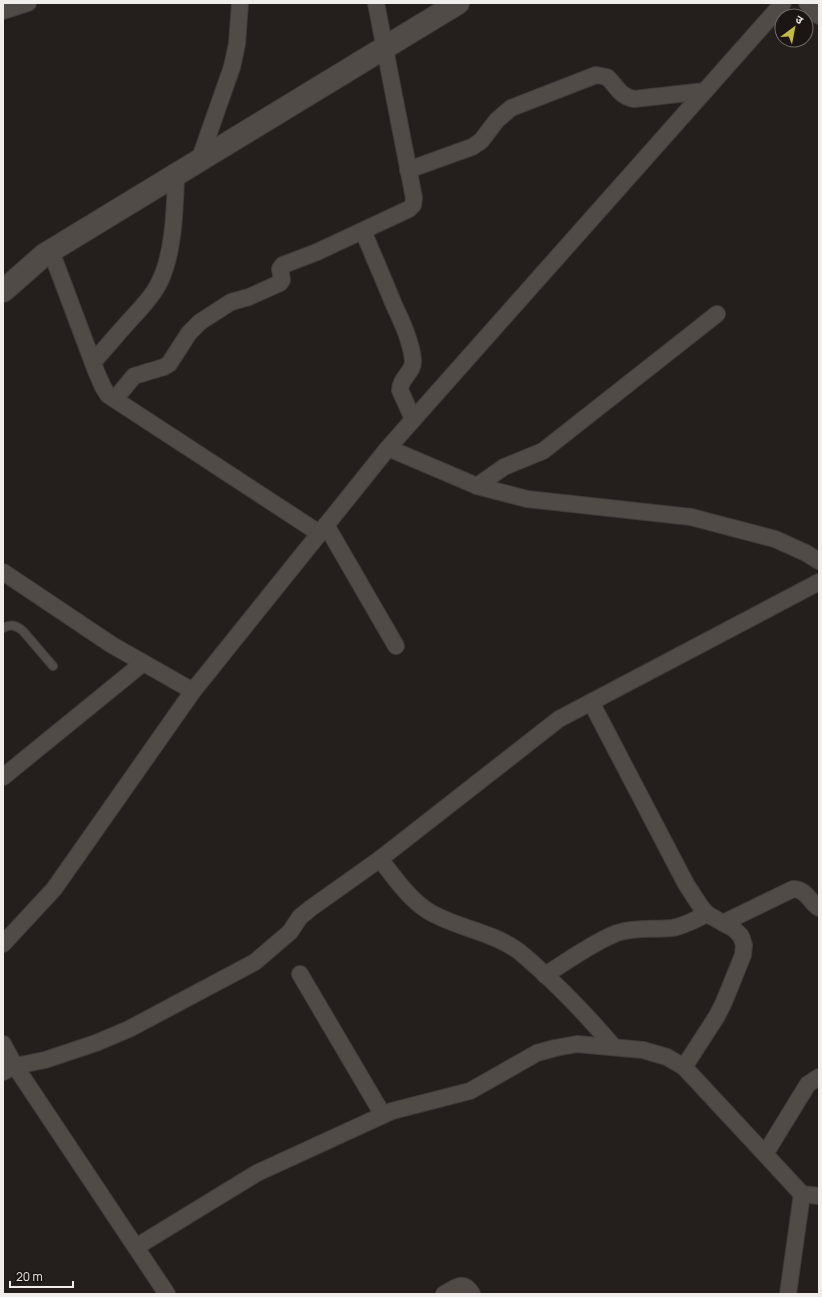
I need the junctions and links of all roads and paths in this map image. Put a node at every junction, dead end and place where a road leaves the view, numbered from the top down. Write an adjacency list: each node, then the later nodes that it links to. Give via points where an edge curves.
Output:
1 (28, 3): 7 (street)
2 (240, 3): 11 (street, via 237,44 232,68)
3 (376, 3): 9 (street)
4 (458, 3): 9 (main road)
5 (783, 3): 10 (street)
6 (807, 3): 8 (street)
7 (3, 11)
8 (819, 16)
9 (385, 48): 11 (main road); 12 (street)
10 (705, 91): 12 (street, via 634,99 623,94 607,77 596,75 511,108 472,147); 20 (street)
11 (199, 161): 13 (main road)
12 (408, 170): 14 (street, via 413,205)
13 (176, 175): 15 (main road); 18 (street, via 171,239 159,283 148,301)
14 (363, 231): 19 (street, via 283,265 280,269 280,283 231,302 200,322 189,333 169,364 134,376); 20 (street, via 410,346 413,362 400,385 400,390)
15 (51, 251): 16 (main road); 18 (street)
16 (3, 291)
17 (717, 314): 22 (street, via 543,451 504,467)
18 (93, 362): 19 (street, via 103,387)
19 (115, 399): 23 (street)
20 (413, 419): 21 (street)
21 (388, 448): 22 (street); 23 (street)
22 (477, 486): 24 (street, via 527,499 692,517 775,539)
23 (323, 529): 28 (street); 31 (street)
24 (819, 561)
25 (3, 572): 29 (street)
26 (819, 582): 32 (street)
27 (3, 628): 30 (lane, via 9,625 17,626)
28 (396, 646)
29 (143, 663): 31 (street); 33 (street)
30 (53, 666)
31 (194, 690): 38 (street, via 54,889)
32 (591, 702): 34 (street, via 558,719); 36 (street, via 686,884)
33 (3, 777)
34 (380, 859): 40 (street, via 403,887 427,910 505,942 518,950); 44 (street, via 300,917 290,932 255,962 129,1029 96,1043)
35 (819, 908): 37 (street, via 803,891 793,889)
36 (707, 914): 37 (street); 40 (street, via 674,928 618,932)
37 (723, 923): 43 (street, via 741,936 744,945 743,955 717,1016)
38 (3, 944)
39 (300, 974): 46 (street)
40 (545, 975): 42 (street, via 576,1004)
41 (3, 1044): 44 (street)
42 (614, 1047): 43 (street, via 643,1050 667,1057); 46 (street, via 578,1044 549,1050 530,1057 470,1091 411,1105)
43 (684, 1067): 47 (street)
44 (9, 1069): 50 (street)
45 (819, 1077): 47 (street, via 805,1088)
46 (383, 1115): 50 (street, via 256,1173)
47 (765, 1154): 48 (street)
48 (802, 1194): 49 (street); 54 (street)
49 (819, 1196)
50 (136, 1247): 51 (street)
51 (167, 1294)
52 (444, 1294): 53 (street, via 460,1285 469,1288)
53 (472, 1294)
54 (788, 1294)

